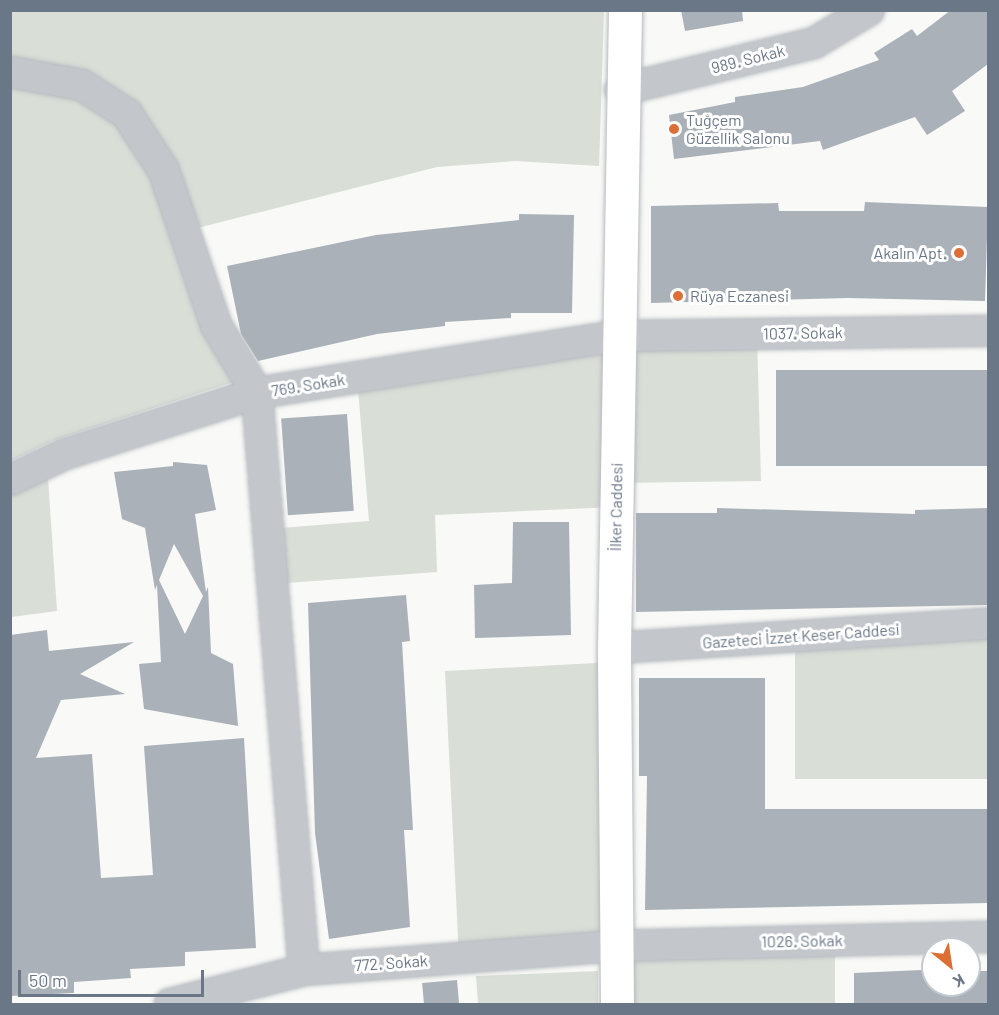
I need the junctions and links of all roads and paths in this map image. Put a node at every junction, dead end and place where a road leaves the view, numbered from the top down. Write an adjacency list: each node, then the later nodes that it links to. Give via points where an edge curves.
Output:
1 (625, 10): 4 (main road, İlker Caddesi)
2 (869, 10): 4 (street, 989. Sokak, via 814,43)
3 (10, 72): 7 (street, via 82,85 127,114 164,171 216,325)
4 (620, 90): 6 (main road, İlker Caddesi)
5 (988, 331): 6 (street, 1037. Sokak)
6 (618, 336): 7 (street, 769. Sokak); 10 (main road, İlker Caddesi)
7 (257, 393): 8 (street, 769. Sokak, via 65,454); 13 (street)
8 (10, 480)
9 (988, 624): 10 (street, Gazeteci İzzet Keser Caddesi)
10 (614, 648): 12 (main road, İlker Caddesi)
11 (988, 937): 12 (street, 1026. Sokak)
12 (616, 945): 13 (street, 772. Sokak); 15 (main road, İlker Caddesi)
13 (304, 970): 14 (street, 772. Sokak)
14 (170, 1005)
15 (617, 1005)

